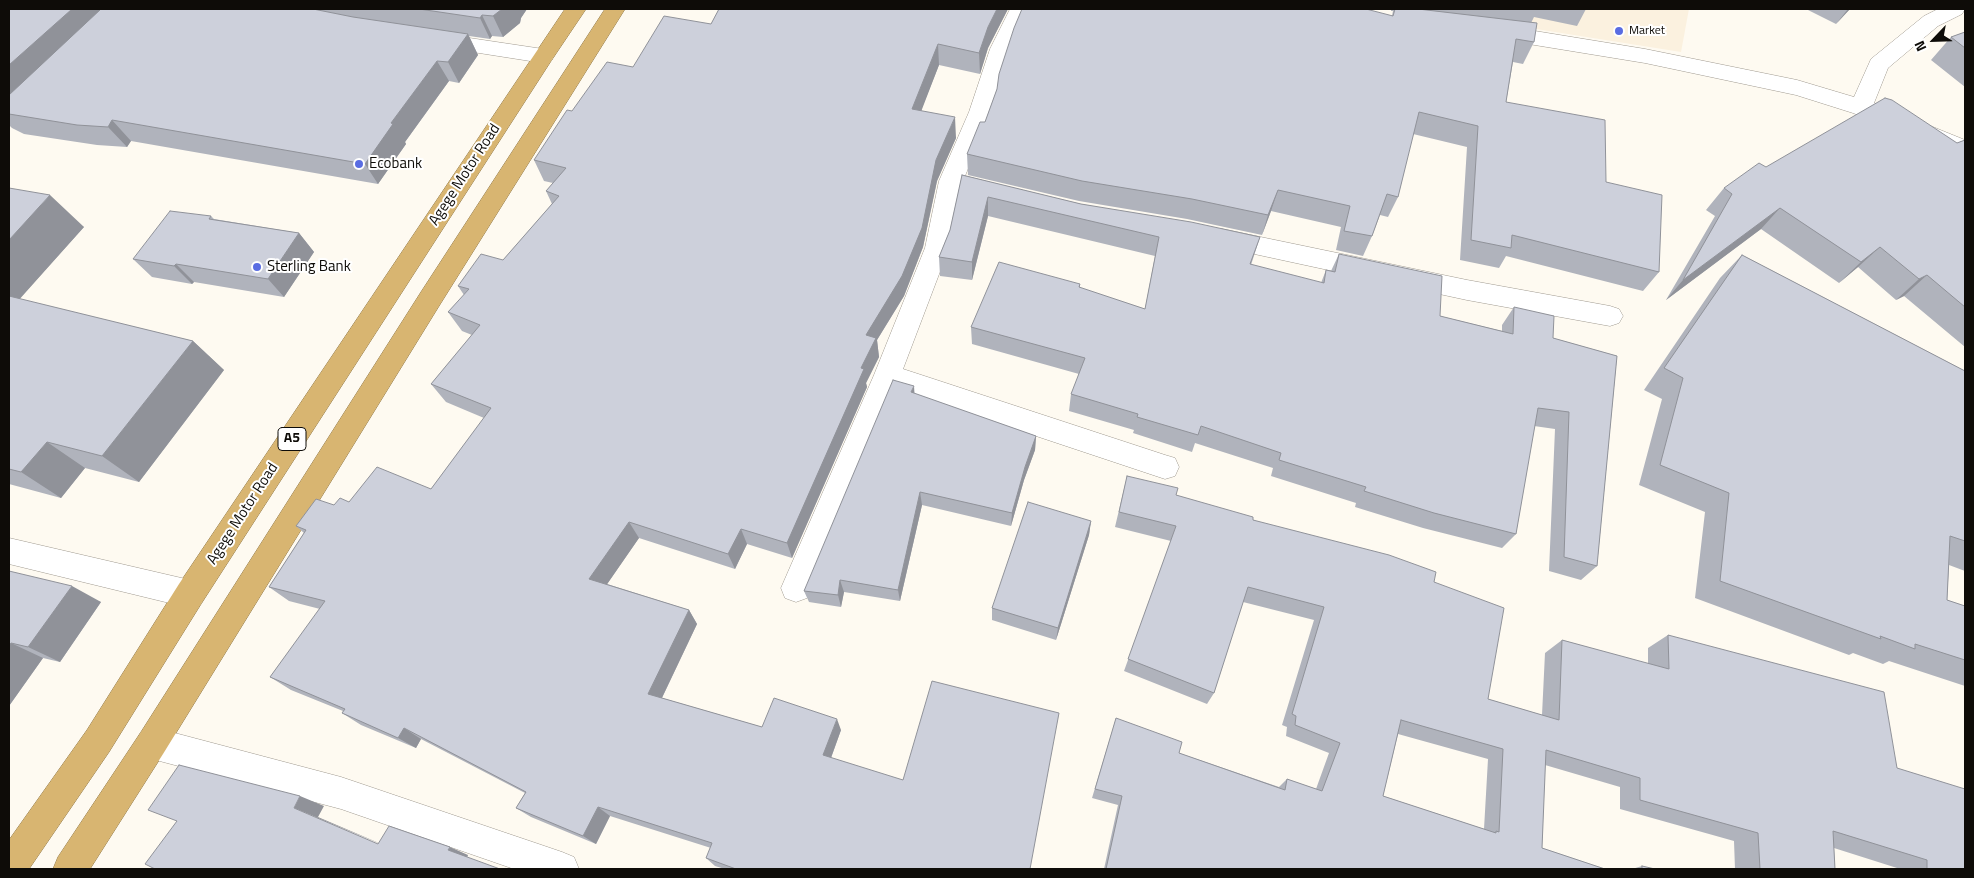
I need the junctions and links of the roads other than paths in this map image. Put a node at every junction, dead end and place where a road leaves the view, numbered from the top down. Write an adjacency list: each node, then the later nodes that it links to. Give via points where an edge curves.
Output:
1 (576, 9): 7 (highway, Agege Motor Road / A5)
2 (616, 9): 19 (highway)
3 (1020, 9): 10 (street, via 1001,49 980,112)
4 (1956, 9): 8 (street, via 1931,21 1879,64)
5 (1481, 30): 8 (street, via 1549,39 1716,70 1797,88)
6 (415, 36): 7 (street)
7 (543, 56): 18 (highway, Agege Motor Road / A5)
8 (1861, 107): 9 (street)
9 (1965, 149)
10 (951, 182): 11 (street); 14 (street, via 937,248)
11 (1015, 197)
12 (1197, 232): 13 (street, via 1467,290)
13 (1610, 316)
14 (887, 376): 15 (street); 17 (street)
15 (1164, 467)
16 (9, 551): 18 (street)
17 (796, 588)
18 (190, 594): 20 (highway, Agege Motor Road / A5, via 98,741)
19 (152, 743): 21 (highway); 22 (street, via 341,793)
20 (9, 869)
21 (70, 869)
22 (562, 869)

